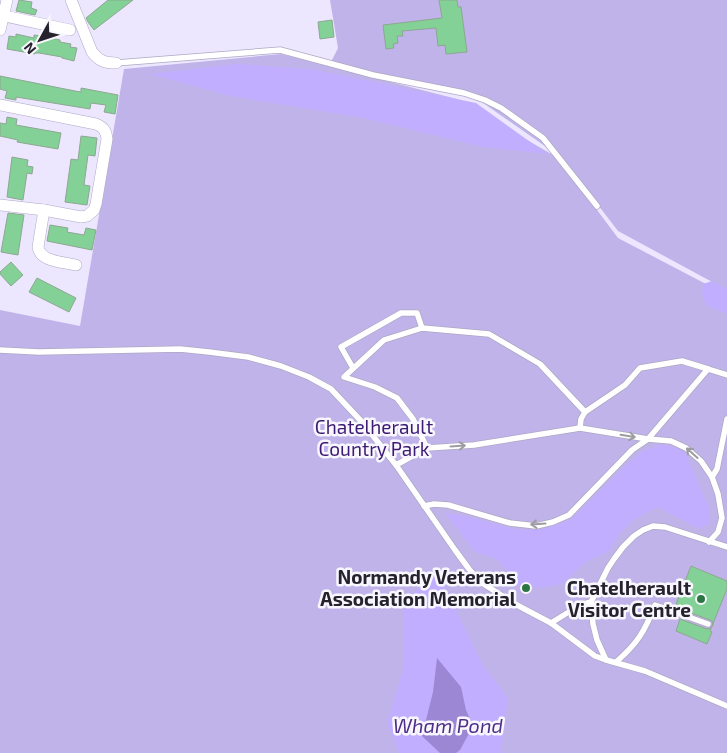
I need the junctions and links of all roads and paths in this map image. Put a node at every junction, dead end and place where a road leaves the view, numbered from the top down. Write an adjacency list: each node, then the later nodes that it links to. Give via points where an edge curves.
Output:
1 (8, 0): 3 (street)
2 (72, 0): 6 (street, via 92,52 106,63)
3 (2, 16): 4 (street); 5 (street)
4 (0, 30)
5 (70, 30)
6 (116, 63): 9 (lane, via 280,50 372,75 464,93 501,108 543,138)
7 (0, 105): 10 (street, via 96,124 106,132 94,210 81,217)
8 (0, 205): 10 (street)
9 (597, 206)
10 (44, 210): 11 (street, via 38,251 45,258)
11 (76, 265)
12 (422, 328): 14 (lane, via 384,340); 14 (lane, via 417,313 401,313 340,347); 17 (lane, via 489,334 540,364)
13 (0, 350): 22 (lane, via 180,349 248,357 309,377 331,389)
14 (353, 368): 21 (lane, via 344,377 397,398 413,419)
15 (708, 369): 16 (lane); 17 (lane, via 682,361 640,368 626,384); 20 (lane)
16 (727, 375)
17 (584, 412): 19 (lane)
18 (727, 419): 23 (lane, via 717,469)
19 (580, 428): 20 (lane, one-way to 20); 21 (lane, one-way to 19, via 474,445)
20 (648, 439): 23 (lane, one-way to 20, via 686,448 671,441); 24 (lane, one-way to 24, via 632,450 569,515 553,522 536,526 510,523 448,505)
21 (427, 448): 22 (lane)
22 (396, 465): 24 (lane)
23 (712, 477): 25 (lane, via 722,518 718,532)
24 (424, 506): 28 (lane, via 482,583)
25 (709, 542): 26 (lane); 27 (lane, via 665,527 653,526 643,530 614,559)
26 (727, 547)
27 (591, 602): 28 (lane); 30 (lane, via 597,640)
28 (551, 623): 30 (lane, via 595,656)
29 (708, 624): 31 (lane, via 656,605 647,626 631,649)
30 (606, 660): 31 (lane)
31 (616, 662): 32 (lane)
32 (727, 706)

